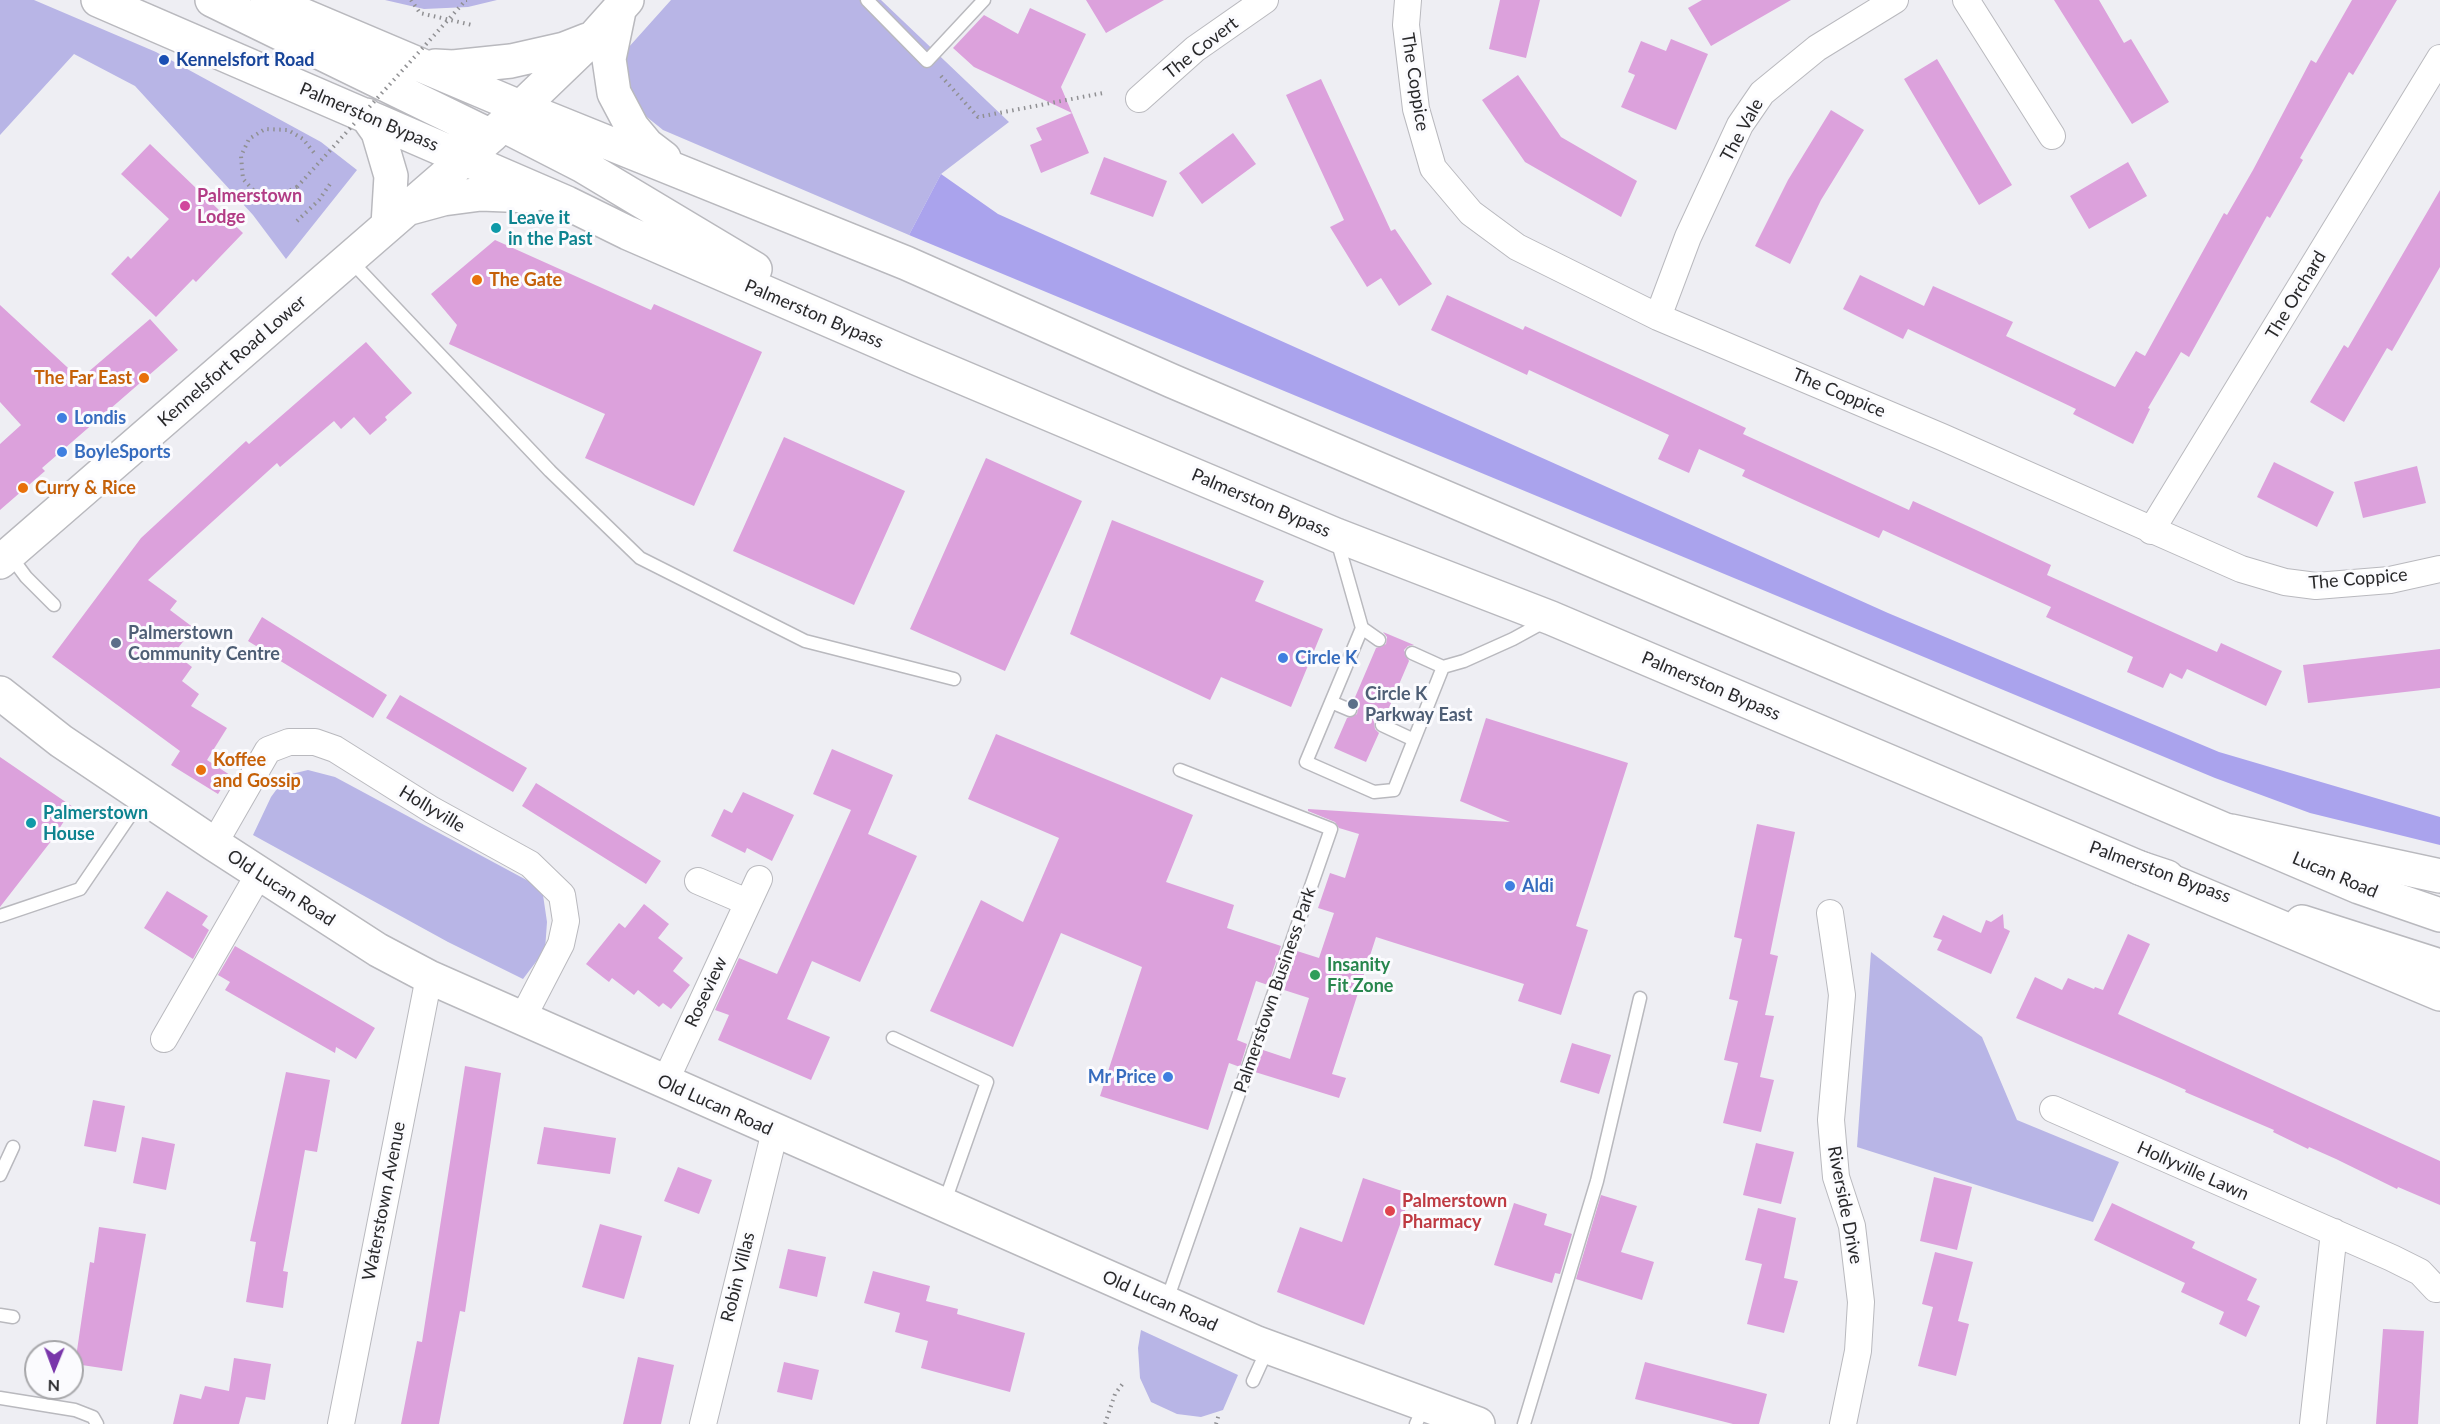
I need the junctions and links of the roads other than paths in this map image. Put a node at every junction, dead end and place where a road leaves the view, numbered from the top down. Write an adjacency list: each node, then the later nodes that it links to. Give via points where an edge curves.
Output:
1 (98, 0): 15 (main road, Palmerston Bypass)
2 (212, 0): 16 (main road)
3 (267, 0): 13 (main road)
4 (867, 0): 5 (lane, via 927,61)
5 (984, 0)
6 (1265, 0): 14 (street, The Covert, via 1196,49)
7 (1408, 0): 23 (street, The Coppice, via 1406,25 1416,109 1433,168 1471,213 1517,247)
8 (1896, 0): 23 (street, The Vale, via 1817,48 1762,93 1740,125)
9 (1966, 0): 17 (street)
10 (624, 5): 11 (main road, Kennelsfort Road Lower); 19 (main road, via 609,59 614,93 632,127 647,145)
11 (594, 37): 13 (main road, via 564,49 511,61 453,67); 16 (main road, Kennelsfort Road Lower)
12 (2440, 58): 25 (street, The Orchard)
13 (421, 65): 16 (main road)
14 (1139, 99)
15 (366, 115): 18 (main road, Palmerston Bypass); 21 (main road, via 378,132 391,176)
16 (506, 123): 18 (main road, Kennelsfort Road Lower); 19 (main road); 24 (main road)
17 (2052, 136)
18 (463, 158): 20 (main road, Palmerston Bypass); 21 (main road, Kennelsfort Road Lower)
19 (685, 174): 43 (main road, via 906,263 1172,381)
20 (559, 200): 21 (main road, via 481,194 443,199); 24 (main road, Palmerston Bypass)
21 (397, 217): 22 (main road, Kennelsfort Road Lower)
22 (349, 259): 27 (main road, Kennelsfort Road Lower); 35 (lane, via 550,471 640,558 805,641)
23 (1658, 317): 25 (street, The Coppice, via 1942,437)
24 (867, 337): 26 (main road, Palmerston Bypass)
25 (2151, 531): 28 (street, The Coppice, via 2285,582 2316,586 2390,580)
26 (1336, 535): 30 (main road, Palmerston Bypass); 31 (lane)
27 (5, 558): 29 (lane)
28 (2440, 569)
29 (54, 605)
30 (1551, 618): 34 (lane, via 1513,639); 45 (main road, Palmerston Bypass)
31 (1362, 628): 32 (lane); 37 (lane)
32 (1379, 640)
33 (1412, 653): 34 (lane)
34 (1443, 667): 40 (lane)
35 (954, 679)
36 (0, 693): 42 (main road, Old Lucan Road)
37 (1331, 702): 38 (lane); 40 (lane, via 1306,762 1374,792 1394,790)
38 (1350, 710)
39 (1382, 725): 40 (lane)
40 (1414, 740)
41 (1180, 770): 69 (lane, Palmerstown Business Park, via 1331,829)
42 (142, 797): 44 (main road, Old Lucan Road); 53 (lane, via 80,889)
43 (2231, 831): 47 (main road); 52 (main road, Lucan Road, via 2359,887)
44 (214, 844): 46 (main road, Old Lucan Road); 58 (street, Hollyville, via 268,750 289,742 315,742 335,749 432,810 530,864 562,895 566,921 561,944)
45 (2140, 868): 54 (main road, Palmerston Bypass); 56 (main road)
46 (259, 874): 55 (main road, Old Lucan Road); 60 (street)
47 (2440, 876)
48 (759, 879): 50 (street, Roseview)
49 (698, 881): 50 (street)
50 (747, 902): 61 (street, Roseview)
51 (1830, 914): 81 (street, Riverside Drive, via 1842,995 1831,1120 1836,1177 1852,1227 1861,1302 1858,1352)
52 (2440, 915)
53 (0, 916)
54 (2440, 966)
55 (429, 977): 58 (main road, Old Lucan Road); 77 (street, Waterstown Avenue)
56 (2440, 994)
57 (1640, 998): 80 (lane, via 1597,1181)
58 (522, 1020): 61 (main road, Old Lucan Road)
59 (893, 1038): 66 (lane, via 987,1082)
60 (164, 1039)
61 (665, 1082): 63 (main road, Old Lucan Road)
62 (2053, 1109): 67 (street, Hollyville Lawn)
63 (775, 1131): 66 (main road, Old Lucan Road); 78 (street, Robin Villas)
64 (13, 1148): 65 (lane)
65 (0, 1175)
66 (944, 1205): 69 (main road, Old Lucan Road)
67 (2334, 1232): 68 (street, Hollyville Lawn, via 2420,1272); 82 (street)
68 (2436, 1289)
69 (1166, 1304): 72 (main road, Old Lucan Road)
70 (0, 1315): 71 (lane)
71 (13, 1317)
72 (1268, 1348): 73 (lane); 75 (main road, Old Lucan Road)
73 (1253, 1381)
74 (0, 1398): 76 (lane, via 75,1410 93,1416)
75 (1420, 1415): 79 (main road, Old Lucan Road)
76 (98, 1424)
77 (340, 1424)
78 (703, 1424)
79 (1479, 1424)
80 (1524, 1424)
81 (1843, 1424)
82 (2313, 1424)

